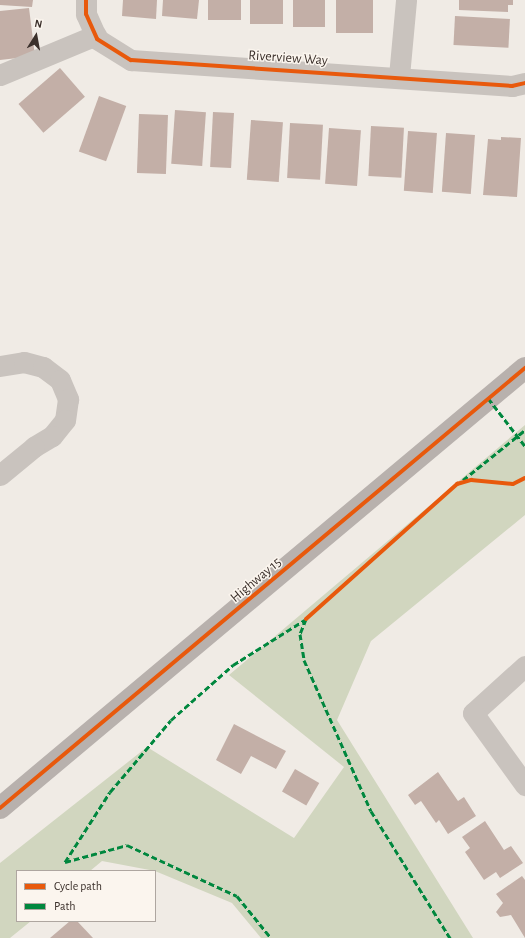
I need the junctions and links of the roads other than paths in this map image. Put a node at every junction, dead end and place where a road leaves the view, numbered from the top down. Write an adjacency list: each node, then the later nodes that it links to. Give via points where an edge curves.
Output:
1 (86, 0): 3 (street, Riverview Way, via 86,14)
2 (406, 0): 5 (street)
3 (96, 35): 4 (street); 5 (street, Riverview Way, via 97,39 131,60)
4 (0, 75)
5 (400, 76): 6 (street, Riverview Way, via 512,86)
6 (525, 83)
7 (0, 366): 9 (street, via 24,362 43,367 60,380 68,399 66,420 52,436)
8 (525, 368): 12 (main road, Highway 15)
9 (0, 475)
10 (525, 666): 11 (street, via 473,713)
11 (525, 785)
12 (0, 808)

